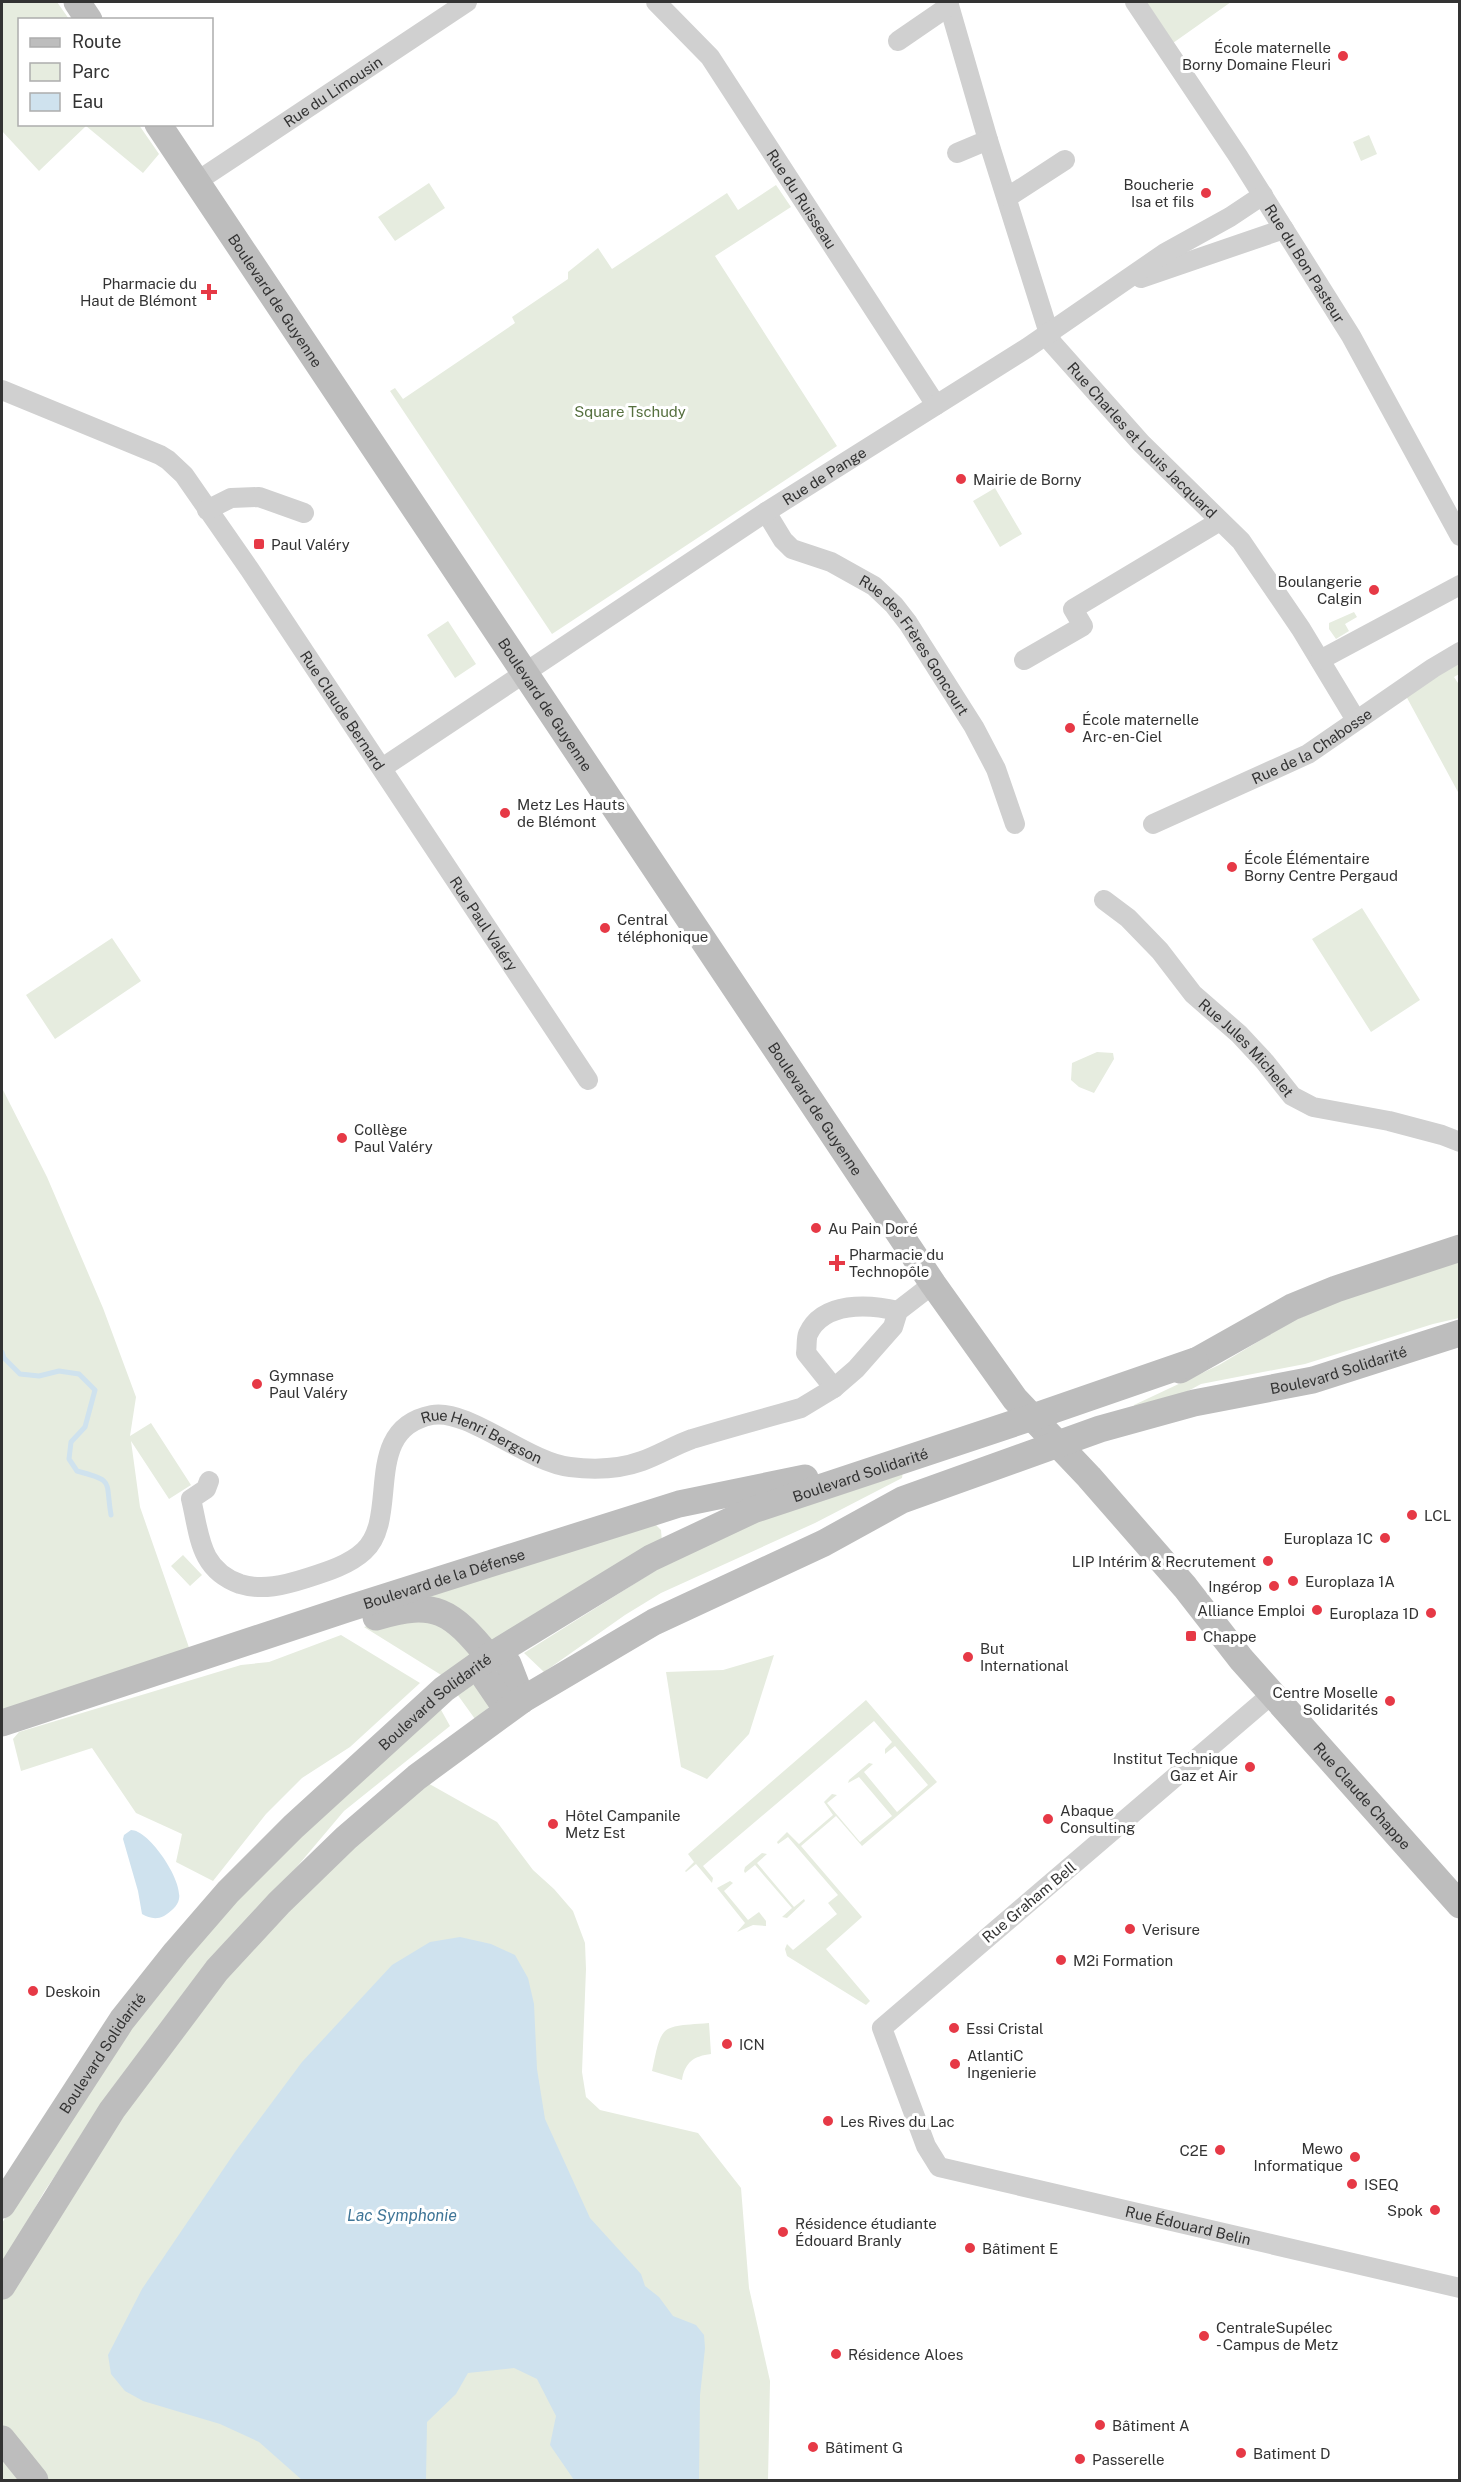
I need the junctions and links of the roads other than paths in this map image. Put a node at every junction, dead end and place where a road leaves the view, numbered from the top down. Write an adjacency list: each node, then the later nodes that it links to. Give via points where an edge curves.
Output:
1 (77, 2): 6 (main road)
2 (467, 2): 12 (street, Rue du Limousin)
3 (656, 2): 19 (street, Rue du Ruisseau, via 710,57)
4 (1136, 2): 13 (street, Rue du Bon Pasteur)
5 (949, 4): 7 (street, Rue Charles et Louis Jacquard); 9 (street, Rue Charles et Louis Jacquard)
6 (88, 18)
7 (898, 40)
8 (159, 126): 12 (main road, Boulevard de Guyenne)
9 (988, 140): 10 (street); 14 (street, Rue Charles et Louis Jacquard)
10 (957, 153)
11 (1065, 160): 14 (street)
12 (196, 182): 29 (main road, Boulevard de Guyenne)
13 (1263, 195): 15 (street, Rue du Bon Pasteur); 16 (street, Rue de Pange, via 1165,254)
14 (1008, 197): 17 (street, Rue Charles et Louis Jacquard)
15 (1284, 229): 16 (street, Rue de Pange); 24 (street, Rue du Bon Pasteur, via 1351,336)
16 (1125, 284): 17 (street, Rue de Pange)
17 (1048, 333): 19 (street, Rue de Pange); 23 (street, Rue Charles et Louis Jacquard, via 1057,350 1141,443)
18 (2, 390): 20 (street, Rue Claude Bernard, via 168,460 184,475)
19 (936, 405): 21 (street, Rue de Pange)
20 (207, 510): 22 (street, via 231,498 259,497); 31 (street, Rue Claude Bernard)
21 (766, 512): 29 (street, Rue de Pange); 32 (street, Rue des Frères Goncourt, via 792,549 840,567 874,586 894,605 974,727 996,769)
22 (304, 513)
23 (1220, 521): 27 (street, via 1073,609 1083,626); 28 (street, Rue Charles et Louis Jacquard, via 1241,541)
24 (1460, 536)
25 (1460, 585): 28 (street)
26 (1460, 652): 30 (street, Rue de la Chabosse)
27 (1024, 660)
28 (1320, 660): 30 (street, Rue Charles et Louis Jacquard)
29 (525, 673): 31 (street, Rue Claude Bernard); 38 (main road, Boulevard de Guyenne)
30 (1356, 720): 33 (street, Rue de la Chabosse, via 1308,754)
31 (382, 768): 35 (street, Rue Paul Valéry)
32 (1015, 824)
33 (1153, 824)
34 (1104, 900): 36 (street, Rue Jules Michelet, via 1160,951 1193,994 1239,1034 1292,1096 1313,1107 1389,1121)
35 (588, 1080)
36 (1460, 1142)
37 (1460, 1248): 42 (main road, Boulevard Solidarité, via 1292,1306 1194,1361)
38 (933, 1284): 39 (street, Rue Henri Bergson); 42 (main road, Boulevard de Guyenne)
39 (898, 1311): 41 (street, Rue Henri Bergson, via 893,1327); 41 (street, via 876,1306 841,1309 822,1317 808,1335 806,1353)
40 (1460, 1333): 42 (main road, Boulevard Solidarité, via 1313,1380 1194,1403 1100,1429)
41 (834, 1388): 44 (street, Rue Henri Bergson, via 801,1408 689,1440 643,1461 604,1468 551,1463 458,1416 444,1414 420,1419 398,1437 389,1453 381,1517 365,1551 322,1574 286,1584 248,1586 229,1580 213,1567 200,1542 191,1499 206,1489)
42 (1038, 1433): 43 (main road, Boulevard Solidarité); 47 (main road, Rue Claude Chappe, via 1115,1535); 48 (main road, Boulevard Solidarité, via 824,1543 654,1622)
43 (895, 1462): 45 (main road, Boulevard de la Défense, via 679,1504); 46 (main road, Boulevard Solidarité, via 753,1510 703,1532 651,1558)
44 (209, 1481)
45 (234, 1646): 46 (main road, via 324,1633 403,1609 426,1608 450,1616 469,1632); 49 (main road, Boulevard de la Défense)
46 (488, 1658): 48 (main road, via 508,1664); 52 (main road, Boulevard Solidarité, via 444,1689 228,1892 122,2020)
47 (1272, 1694): 50 (main road, Rue Claude Chappe); 51 (street, Rue Graham Bell, via 882,2028)
48 (514, 1705): 53 (main road, Boulevard Solidarité, via 417,1777 346,1838 218,1970 112,2110)
49 (2, 1723)
50 (1460, 1905)
51 (926, 2146): 54 (street, Rue Édouard Belin, via 939,2167)
52 (2, 2205)
53 (2, 2286)
54 (1460, 2288)
55 (2, 2439): 56 (main road)
56 (35, 2481)

